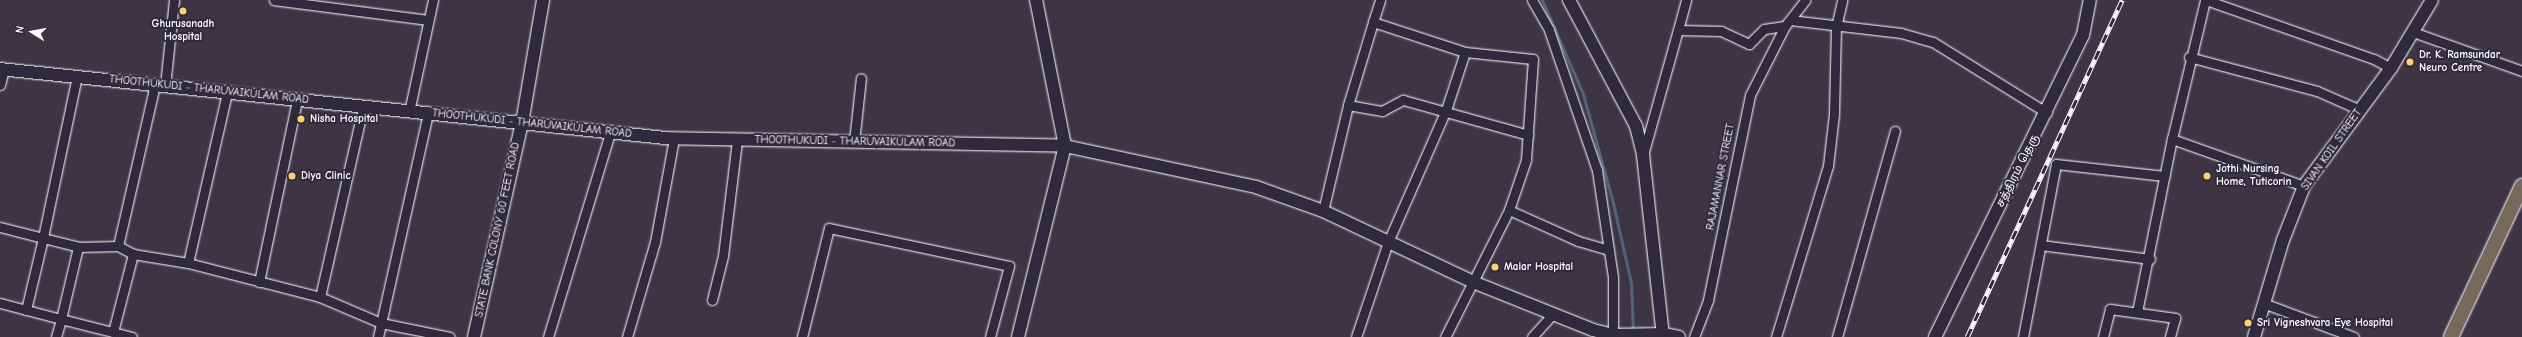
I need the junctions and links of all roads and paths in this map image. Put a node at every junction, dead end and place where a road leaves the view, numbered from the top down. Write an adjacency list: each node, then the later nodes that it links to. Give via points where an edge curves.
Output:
1 (174, 0): 30 (street)
2 (274, 0): 15 (street)
3 (433, 0): 16 (street)
4 (543, 0): 40 (main road, STATE BANK COLONY 60 FEET ROAD)
5 (1036, 0): 48 (main road)
6 (1380, 0): 17 (street)
7 (1532, 0): 62 (street, via 1549,30 1597,170)
8 (1569, 0): 49 (main road, via 1623,98)
9 (1686, 0): 20 (street)
10 (1805, 0): 18 (street, RAJAMANNAR STREET)
11 (1842, 0): 19 (street)
12 (2090, 0): 38 (main road, சத்திரம் தெரு, via 2084,35)
13 (2206, 0): 23 (street); 24 (street, via 2374,59)
14 (2432, 0): 21 (main road, SIVAN KOIL STREET)
15 (331, 4): 16 (street)
16 (428, 20): 37 (street)
17 (1373, 22): 22 (street); 33 (street)
18 (1788, 23): 19 (street); 20 (street, via 1764,29 1749,44 1720,31); 95 (street, RAJAMANNAR STREET, via 1750,95 1708,300)
19 (1836, 27): 38 (street, via 1901,33 1933,42); 96 (street, via 1834,114 1828,166)
20 (1678, 30): 49 (street)
21 (2413, 32): 24 (main road, SIVAN KOIL STREET); 26 (street)
22 (1465, 52): 35 (street); 43 (street, via 1533,59)
23 (2190, 57): 36 (street, via 2317,91); 45 (street)
24 (2391, 68): 36 (main road, SIVAN KOIL STREET)
25 (2, 69): 27 (main road, THOOTHUKUDI - THARUVAIKULAM ROAD); 29 (street)
26 (2522, 71)
27 (77, 76): 30 (main road, THOOTHUKUDI - THARUVAIKULAM ROAD); 57 (street)
28 (861, 78): 47 (street)
29 (0, 85)
30 (160, 86): 31 (main road, THOOTHUKUDI - THARUVAIKULAM ROAD); 60 (street)
31 (227, 93): 32 (main road, THOOTHUKUDI - THARUVAIKULAM ROAD); 65 (street)
32 (297, 100): 34 (main road, THOOTHUKUDI - THARUVAIKULAM ROAD); 66 (street)
33 (1348, 105): 35 (street, via 1382,111 1403,100); 55 (street)
34 (363, 107): 37 (main road, THOOTHUKUDI - THARUVAIKULAM ROAD); 68 (street)
35 (1446, 110): 43 (street); 58 (street)
36 (2360, 110): 51 (main road, SIVAN KOIL STREET)
37 (409, 112): 39 (main road, THOOTHUKUDI - THARUVAIKULAM ROAD)
38 (2048, 113): 98 (main road, சத்திரம் தெரு)
39 (428, 114): 40 (main road, THOOTHUKUDI - THARUVAIKULAM ROAD); 76 (street)
40 (522, 123): 42 (main road, THOOTHUKUDI - THARUVAIKULAM ROAD); 85 (main road, STATE BANK COLONY 60 FEET ROAD)
41 (1895, 131): 97 (street)
42 (610, 132): 44 (main road, THOOTHUKUDI - THARUVAIKULAM ROAD); 86 (street)
43 (1528, 135): 54 (street, via 1526,160)
44 (674, 138): 46 (main road, THOOTHUKUDI - THARUVAIKULAM ROAD); 87 (street, via 655,242)
45 (2172, 139): 50 (street); 51 (street)
46 (737, 140): 47 (main road, THOOTHUKUDI - THARUVAIKULAM ROAD); 69 (street, via 723,256)
47 (854, 142): 48 (main road, THOOTHUKUDI - THARUVAIKULAM ROAD)
48 (1065, 146): 55 (main road, THOOTHUKUDI - THARUVAIKULAM ROAD, via 1256,187); 90 (main road)
49 (1643, 155): 79 (main road)
50 (2164, 176): 59 (street, via 2056,164); 64 (street)
51 (2304, 186): 71 (main road, SIVAN KOIL STREET)
52 (2522, 186): 53 (main road)
53 (2518, 205): 104 (main road)
54 (1509, 210): 62 (street, via 1578,242); 67 (street)
55 (1323, 211): 58 (main road, THOOTHUKUDI - THARUVAIKULAM ROAD)
56 (0, 227): 57 (street)
57 (43, 238): 61 (street); 72 (street)
58 (1388, 242): 67 (main road, THOOTHUKUDI - THARUVAIKULAM ROAD); 91 (street)
59 (2041, 245): 64 (street); 99 (street)
60 (118, 246): 61 (street); 63 (street)
61 (78, 247): 75 (street)
62 (1609, 250): 80 (street)
63 (133, 254): 65 (street); 77 (street)
64 (2150, 259): 73 (street)
65 (188, 263): 66 (street)
66 (259, 282): 68 (street)
67 (1473, 282): 74 (main road, THOOTHUKUDI - THARUVAIKULAM ROAD); 92 (street)
68 (320, 297): 76 (street)
69 (712, 300)
70 (0, 303): 72 (street)
71 (2263, 303): 102 (main road, SIVAN KOIL STREET); 103 (street)
72 (26, 310): 75 (street)
73 (2137, 312): 100 (street, via 2110,309); 101 (street, via 2175,318)
74 (1553, 314): 78 (main road, THOOTHUKUDI - THARUVAIKULAM ROAD); 93 (street)
75 (61, 319): 77 (street); 81 (street)
76 (381, 323): 83 (street); 84 (street)
77 (113, 332): 82 (street)
78 (1592, 333): 80 (main road, THOOTHUKUDI - THARUVAIKULAM ROAD)
79 (1660, 335): 80 (main road, THOOTHUKUDI - THARUVAIKULAM ROAD); 94 (main road, THOOTHUKUDI - THARUVAIKULAM ROAD)
80 (1616, 336)
81 (56, 337)
82 (132, 337)
83 (378, 337)
84 (450, 337)
85 (474, 337)
86 (548, 337)
87 (627, 337)
88 (802, 337): 89 (street, via 829,228 1009,266)
89 (990, 337)
90 (1018, 337)
91 (1356, 337)
92 (1445, 337)
93 (1532, 337)
94 (1679, 337)
95 (1694, 337)
96 (1776, 337)
97 (1837, 337)
98 (1935, 337)
99 (2022, 337)
100 (2103, 337)
101 (2170, 337)
102 (2254, 337)
103 (2354, 337)
104 (2451, 337)

